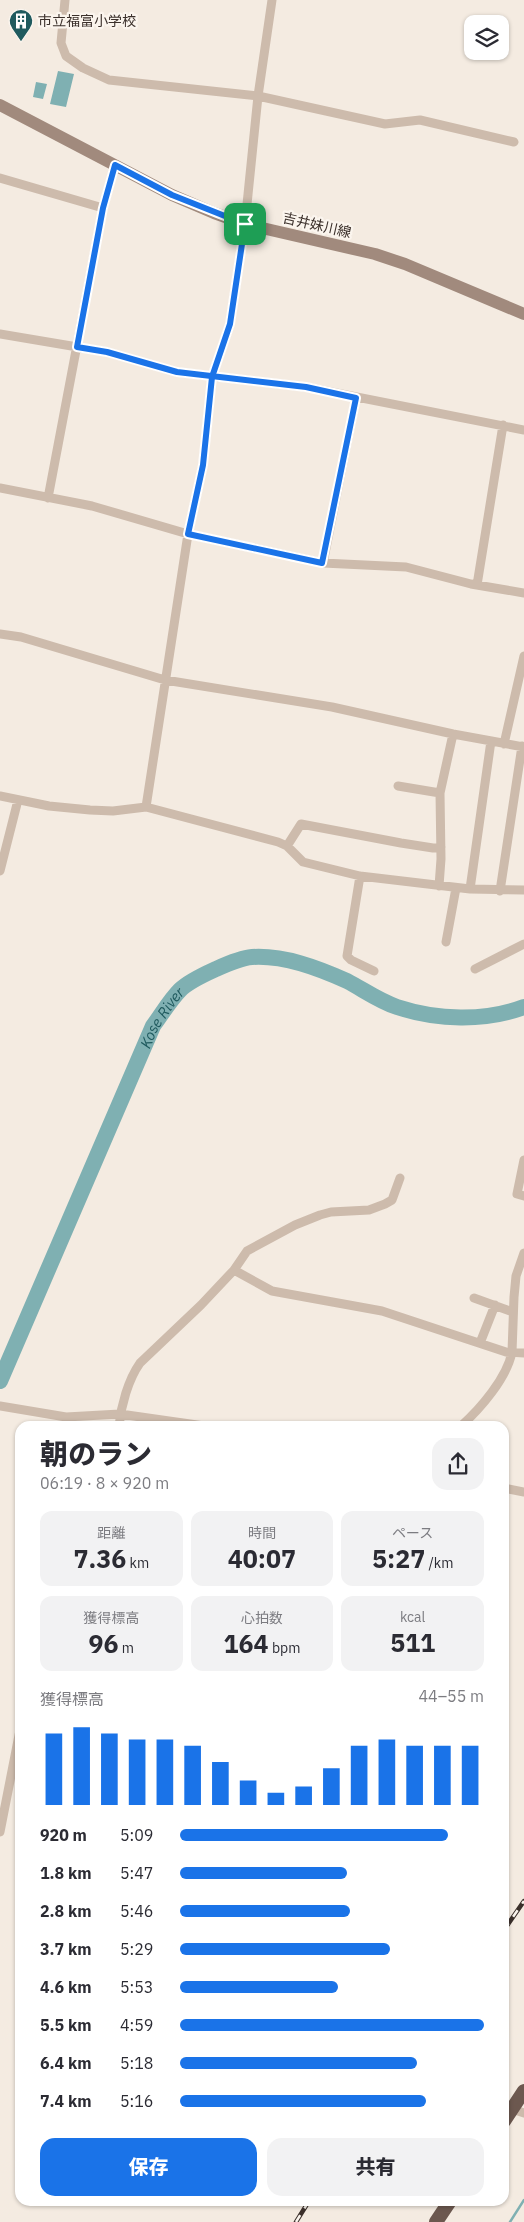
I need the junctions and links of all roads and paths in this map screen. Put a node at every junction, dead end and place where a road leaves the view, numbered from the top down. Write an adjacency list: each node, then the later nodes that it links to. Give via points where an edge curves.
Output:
1 (65, 0): 3 (street, via 61,43 66,56 99,76 109,80)
2 (272, 0): 3 (street)
3 (258, 96): 5 (street, via 385,124 420,120); 9 (street)
4 (0, 105): 6 (main road, 吉井妹川線)
5 (514, 142)
6 (115, 165): 8 (street); 9 (main road, 吉井妹川線, via 172,195)
7 (0, 178): 8 (street)
8 (103, 208): 12 (street)
9 (245, 224): 10 (main road, 吉井妹川線, via 375,254); 13 (street, via 230,324)
10 (524, 314)
11 (0, 334): 12 (street)
12 (77, 347): 13 (street, via 177,372); 18 (street)
13 (212, 377): 14 (street, via 306,387); 19 (street, via 203,465)
14 (356, 398): 15 (street); 20 (street)
15 (503, 425): 16 (street); 21 (street)
16 (524, 430)
17 (0, 488): 18 (street)
18 (48, 498): 19 (street, via 114,511)
19 (188, 534): 20 (street); 25 (street)
20 (322, 563): 21 (street, via 406,567)
21 (477, 585): 22 (street)
22 (524, 593)
23 (0, 634): 25 (street, via 21,637)
24 (524, 656): 28 (street)
25 (165, 680): 26 (street, via 332,707); 34 (street)
26 (453, 734): 27 (street); 31 (street)
27 (491, 741): 28 (street); 41 (street)
28 (504, 744): 29 (street)
29 (523, 747): 42 (street)
30 (398, 786): 31 (street)
31 (440, 793): 36 (street)
32 (0, 796): 33 (street)
33 (18, 800): 34 (street, via 90,810); 37 (street)
34 (146, 807): 35 (street)
35 (287, 846): 36 (street, via 301,824 401,843); 38 (street, via 303,862)
36 (441, 847): 39 (street)
37 (0, 871)
38 (360, 876): 39 (street); 47 (street, via 347,956)
39 (439, 886): 40 (street)
40 (456, 888): 41 (street); 44 (street)
41 (470, 889): 42 (street)
42 (500, 890): 43 (street)
43 (524, 890)
44 (446, 942)
45 (524, 944): 46 (street)
46 (475, 969)
47 (374, 971)
48 (524, 1160): 50 (street, via 517,1194)
49 (400, 1178): 52 (street, via 392,1200 385,1204 369,1210 332,1212 295,1225 247,1251)
50 (524, 1196)
51 (524, 1252): 53 (street)
52 (234, 1270): 57 (street, via 272,1291 382,1311); 61 (street, via 140,1363)
53 (520, 1284): 56 (street)
54 (474, 1298): 55 (street)
55 (495, 1305): 56 (street); 57 (street)
56 (513, 1312): 59 (street)
57 (480, 1344): 59 (street)
58 (524, 1353): 59 (street)
59 (511, 1356): 64 (street, via 483,1403)
60 (0, 1406): 61 (street, via 66,1417)
61 (120, 1414): 62 (street); 63 (street)
62 (119, 1421)
63 (169, 1421)
64 (466, 1421)
65 (509, 1489): 66 (street)
66 (524, 1492)
67 (15, 1756): 68 (street)
68 (0, 1832)
69 (524, 2091): 70 (highway)
70 (518, 2111)
71 (447, 2206): 72 (highway)
72 (436, 2222)

